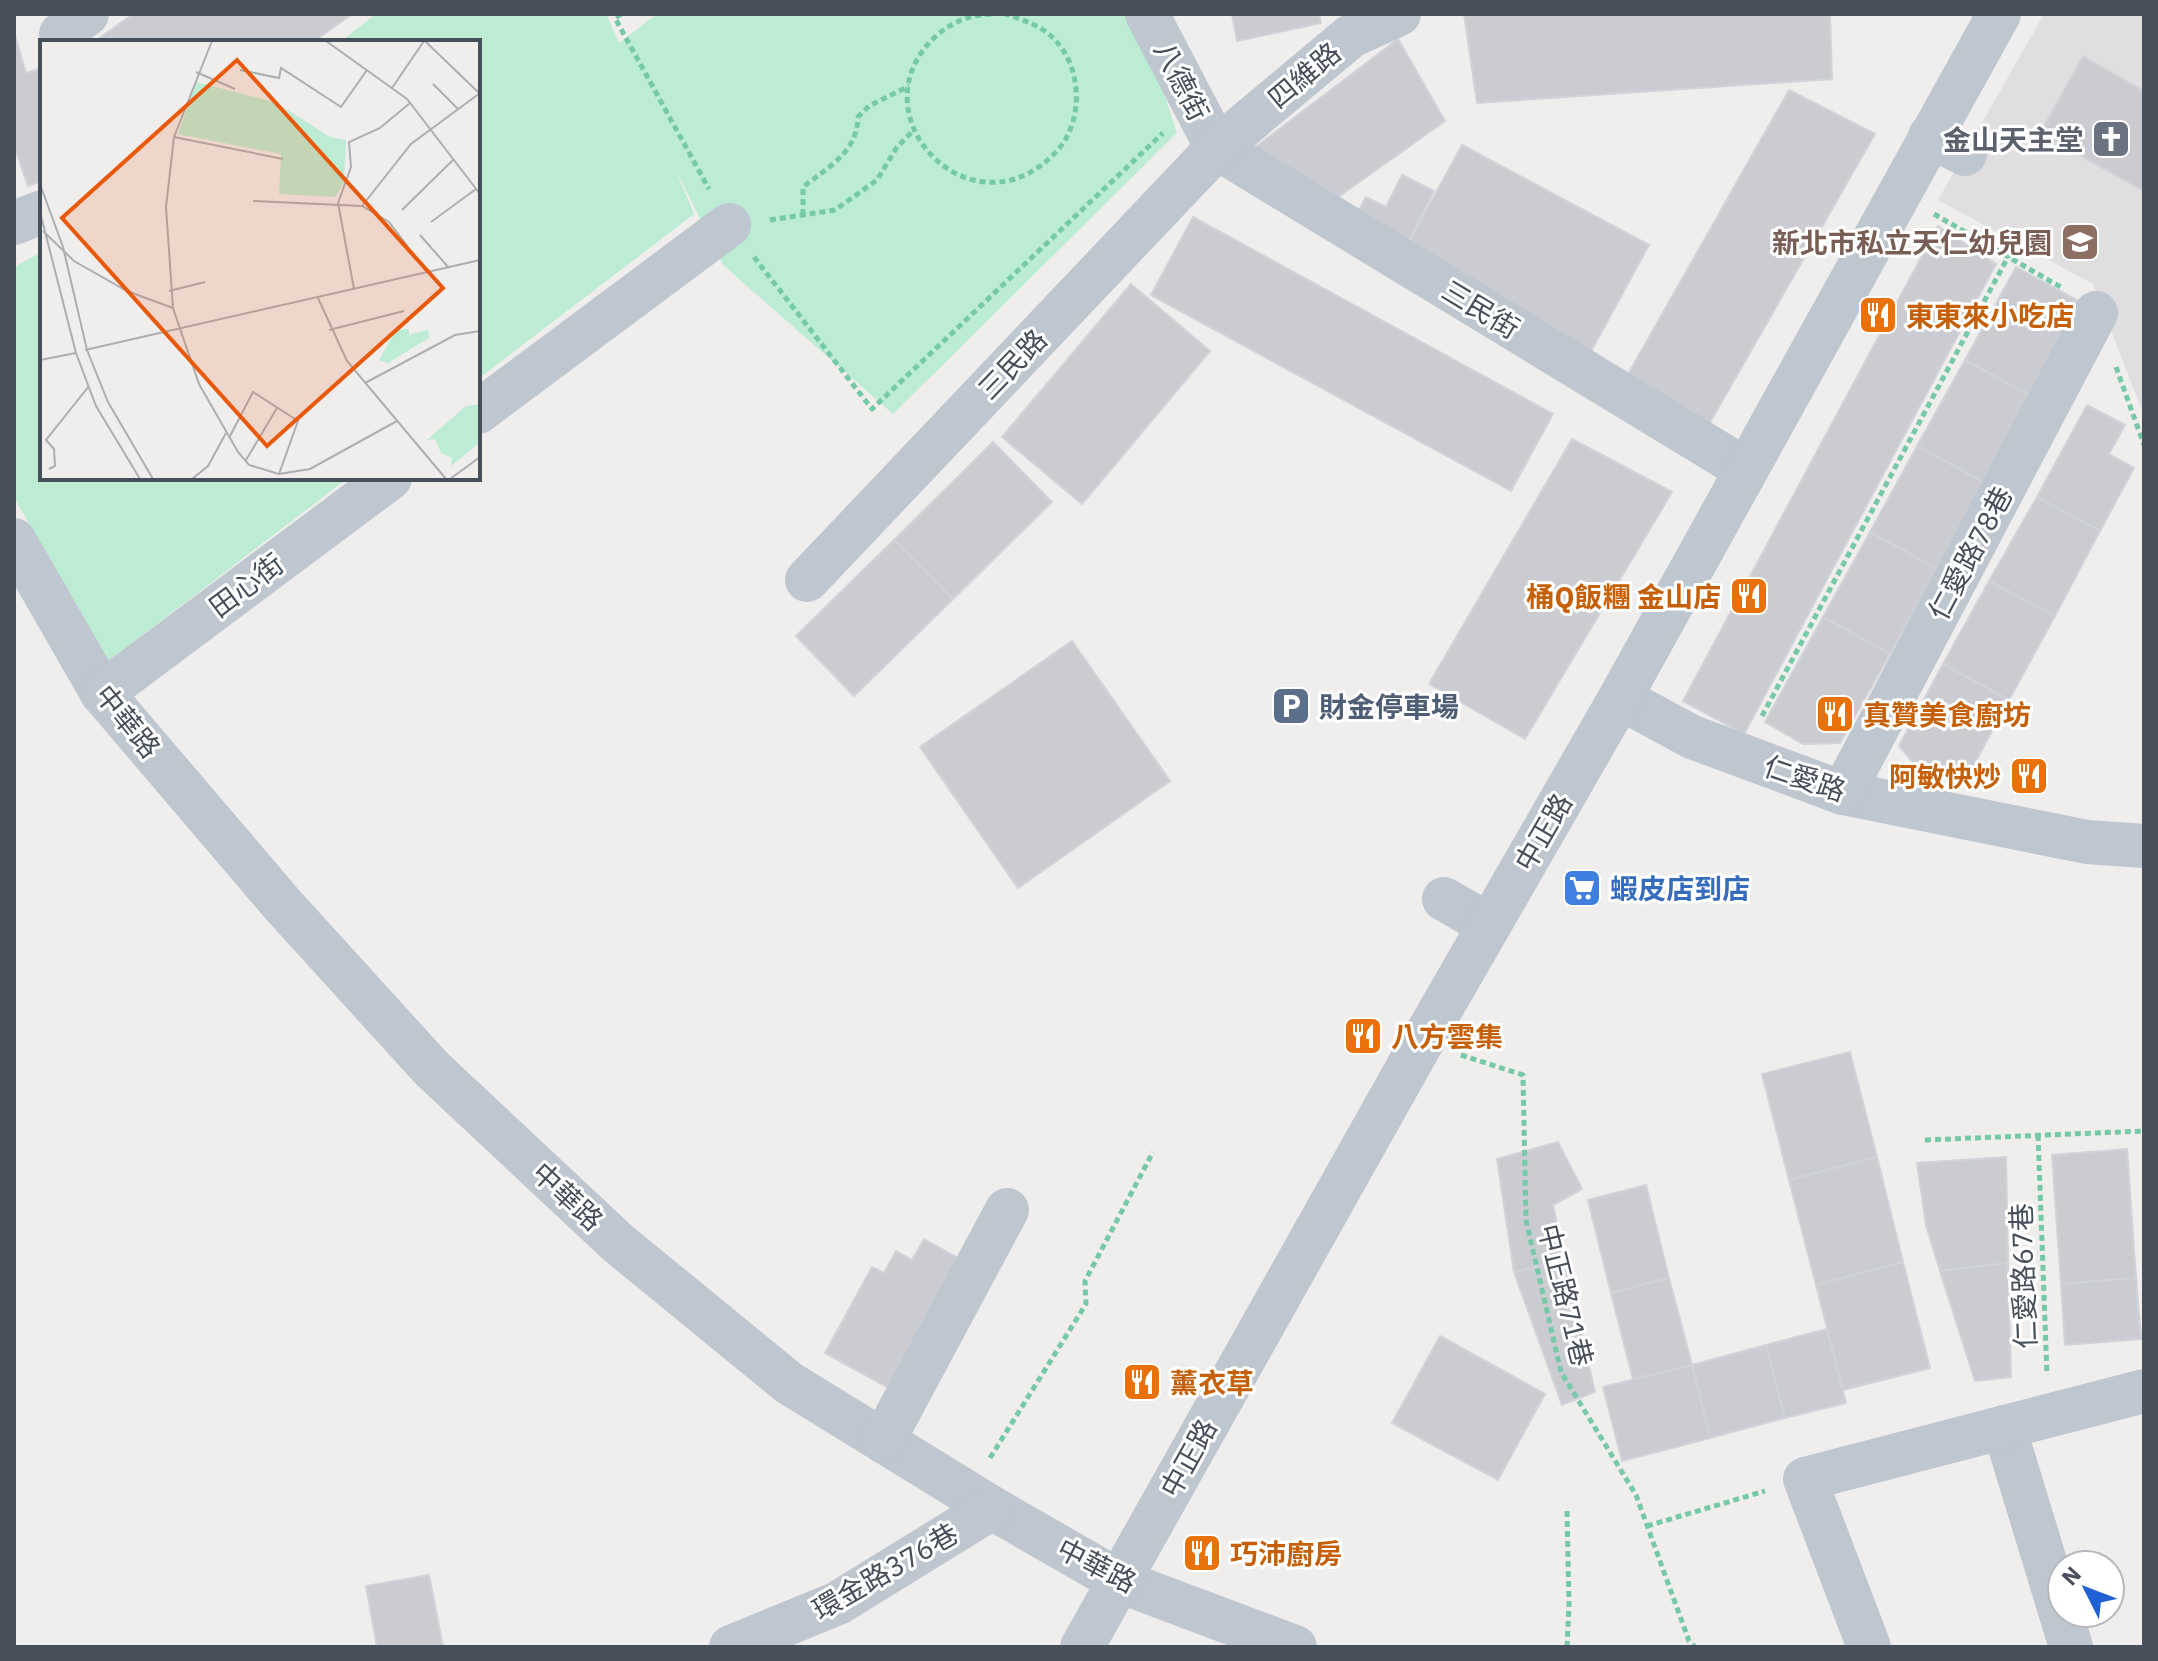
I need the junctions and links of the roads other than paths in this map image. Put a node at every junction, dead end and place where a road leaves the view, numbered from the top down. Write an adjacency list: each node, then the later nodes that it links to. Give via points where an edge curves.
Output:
1 (1147, 14): 5 (street, 八德街)
2 (1399, 14): 4 (street, 四維路)
3 (1999, 14): 11 (street, 中正路, via 1948,145 1898,194)
4 (1349, 25): 5 (street, 四維路)
5 (1217, 148): 11 (street, 三民街); 14 (street, 三民路)
6 (40, 213): 7 (street)
7 (14, 223)
8 (729, 225): 10 (street)
9 (2096, 313): 17 (street, 仁愛路78巷)
10 (480, 411)
11 (1745, 469): 16 (street, 中正路)
12 (387, 480): 15 (street, 田心街)
13 (14, 540): 15 (street, 中華路)
14 (807, 580)
15 (102, 693): 24 (street, 中華路, via 432,1069 618,1243 789,1383)
16 (1620, 698): 17 (street, 仁愛路, via 1692,737); 20 (street, 中正路)
17 (1843, 793): 18 (street, 仁愛路, via 2087,842)
18 (2144, 846)
19 (1444, 899): 20 (street)
20 (1489, 925): 26 (street, 中正路)
21 (1007, 1210): 24 (street)
22 (2144, 1391): 23 (street)
23 (2004, 1427): 30 (street, via 1805,1479); 31 (street)
24 (883, 1441): 25 (street, 中華路)
25 (980, 1501): 26 (street, 中華路); 27 (street, 環金路376巷, via 838,1603)
26 (1119, 1581): 28 (street, 中正路); 29 (street, 中華路)
27 (731, 1647)
28 (1082, 1647)
29 (1295, 1647)
30 (1869, 1647)
31 (2071, 1647)

